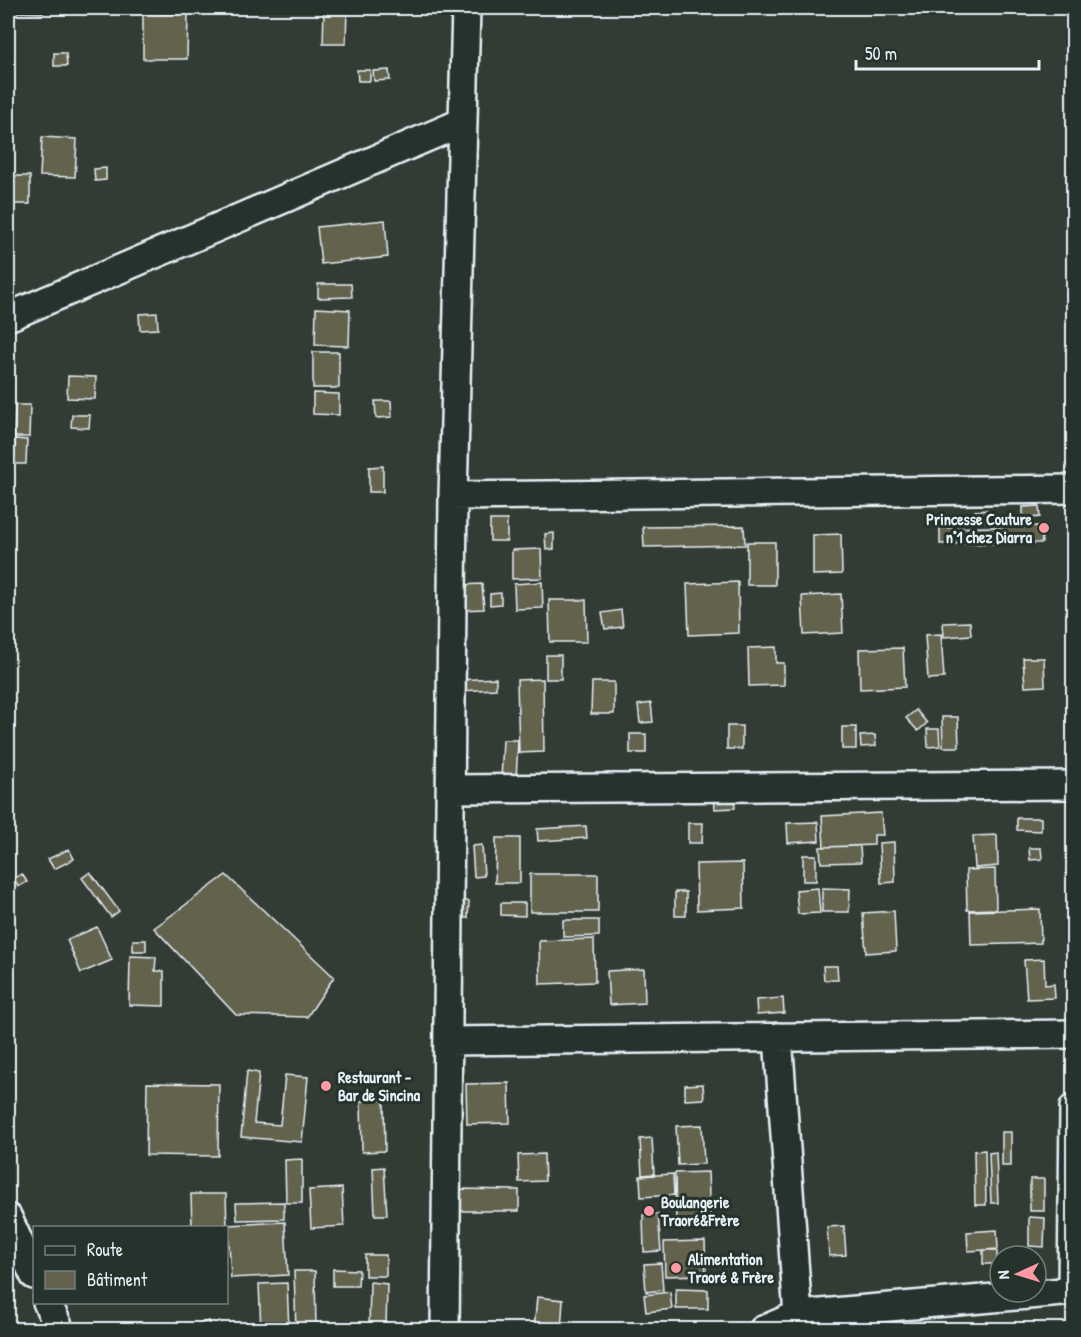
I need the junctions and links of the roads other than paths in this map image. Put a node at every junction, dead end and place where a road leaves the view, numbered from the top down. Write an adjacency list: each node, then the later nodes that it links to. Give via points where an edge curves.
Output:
1 (466, 8): 2 (street)
2 (463, 122): 3 (street); 5 (street)
3 (8, 317)
4 (1074, 489): 5 (street)
5 (453, 496): 7 (street)
6 (1074, 785): 7 (street)
7 (452, 789): 10 (street)
8 (1074, 1034): 9 (street)
9 (778, 1037): 10 (street); 16 (street)
10 (448, 1041): 18 (street)
11 (1074, 1108): 14 (street)
12 (8, 1218): 13 (street)
13 (33, 1273)
14 (1073, 1291): 16 (street)
15 (48, 1304): 17 (street)
16 (798, 1322): 19 (street)
17 (60, 1329)
18 (445, 1329)
19 (763, 1329)

